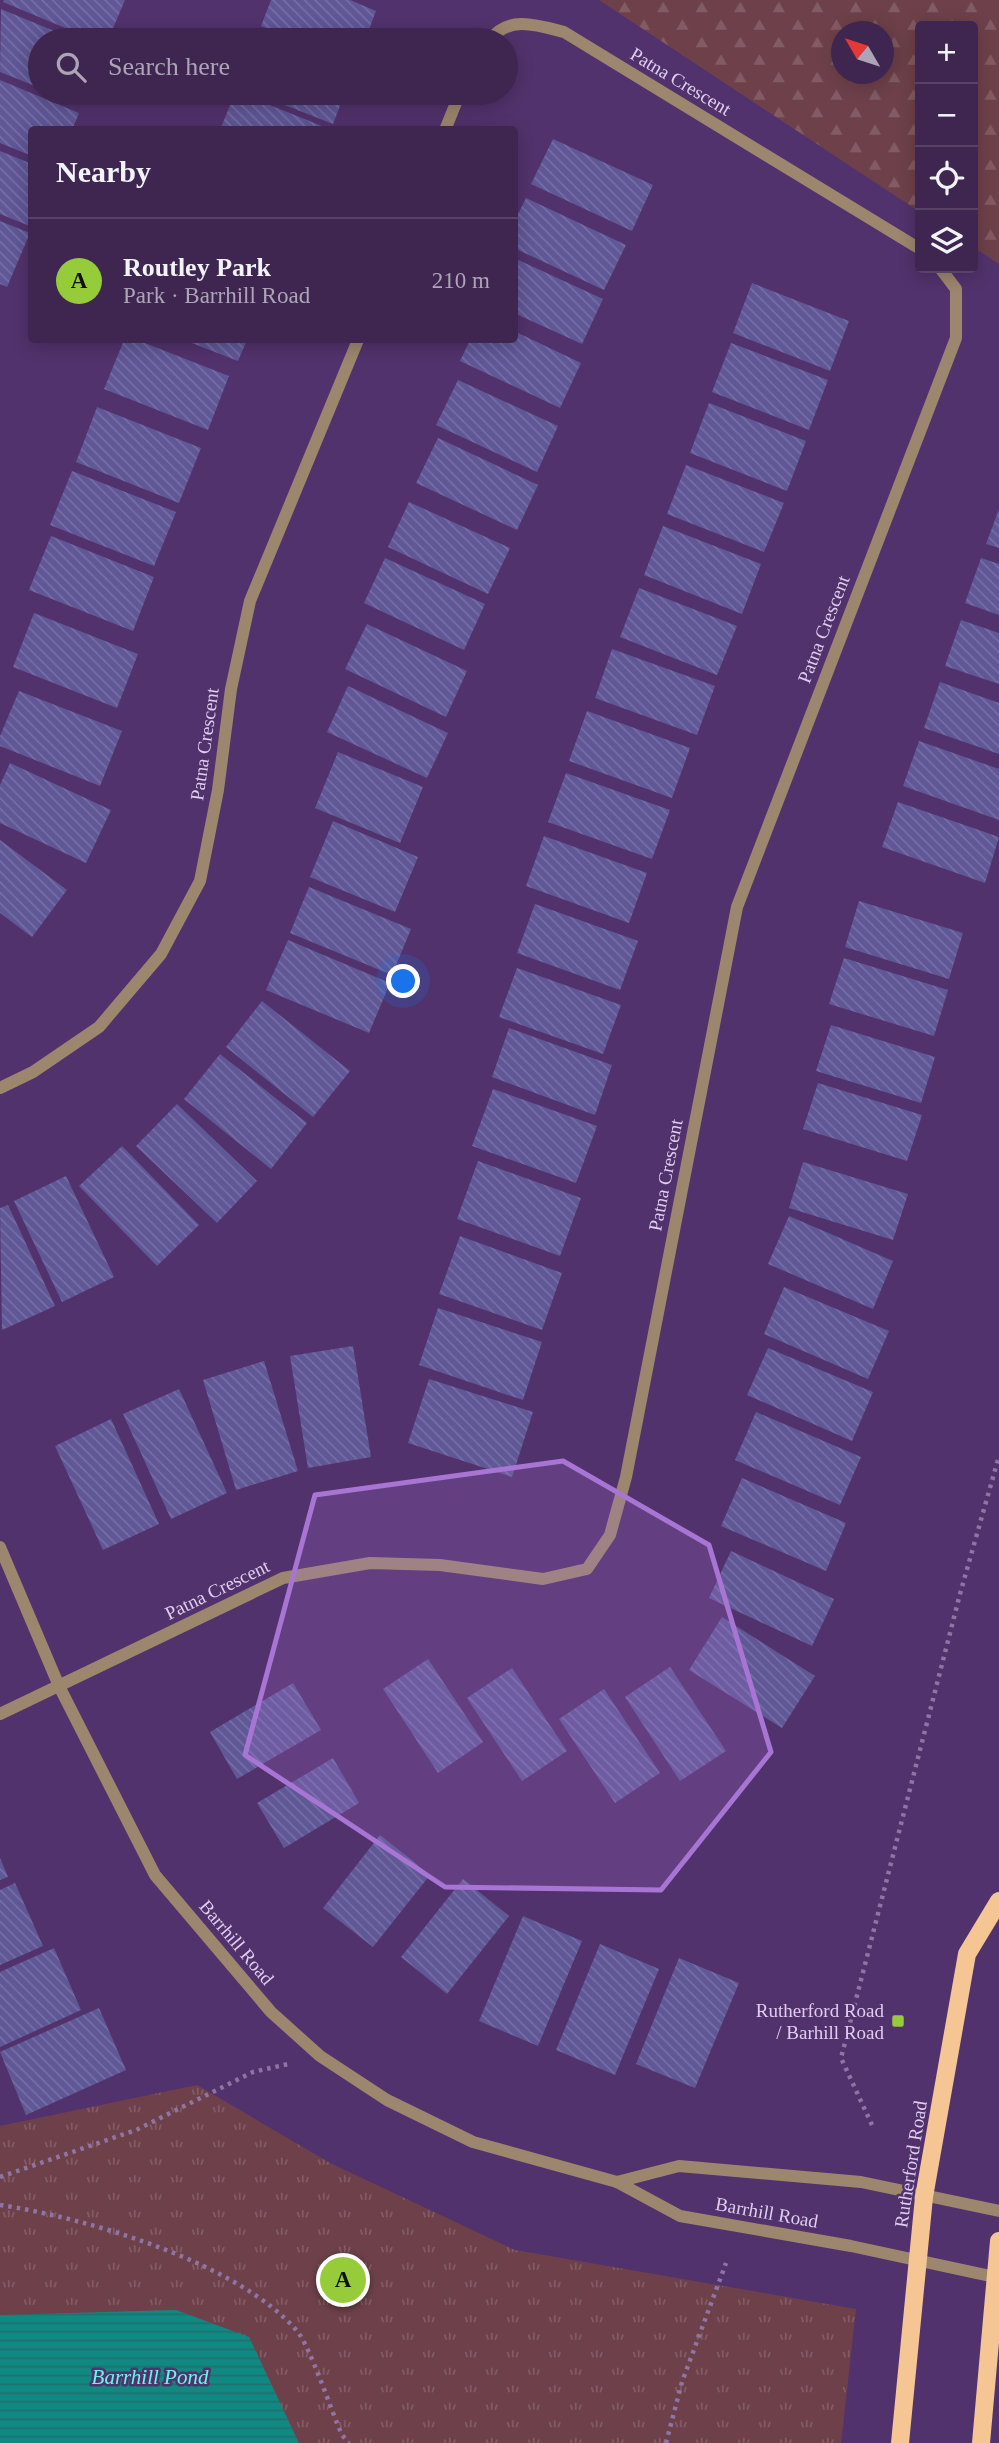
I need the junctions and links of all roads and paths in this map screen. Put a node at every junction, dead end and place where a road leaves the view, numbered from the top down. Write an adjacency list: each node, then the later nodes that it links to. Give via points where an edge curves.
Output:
1 (503, 28): 4 (street, Patna Crescent, via 524,22 564,32)
2 (455, 105): 3 (street)
3 (447, 126)
4 (915, 246)
5 (944, 273): 10 (street, Patna Crescent, via 956,289 956,338 737,906 626,1477 610,1535 587,1569 543,1579 440,1565 370,1563 284,1578)
6 (357, 343): 7 (street, Patna Crescent, via 250,601 200,881 161,954 99,1027 33,1072)
7 (0, 1088)
8 (999, 1456): 14 (path, via 841,2058)
9 (0, 1547): 10 (street, Barrhill Road)
10 (59, 1686): 11 (street, Patna Crescent); 13 (street, Barrhill Road, via 155,1875 271,2012)
11 (0, 1714)
12 (999, 1901): 17 (main road, Rutherford Road, via 967,1954)
13 (320, 2056): 15 (path, via 253,2072 136,2130); 16 (street, Barrhill Road, via 387,2100 473,2142)
14 (872, 2125)
15 (0, 2177)
16 (617, 2182): 17 (street, Barrhill Road, via 679,2165 861,2182); 21 (street, Barrhill Road, via 680,2217)
17 (924, 2197): 19 (street, Barrhill Road); 21 (main road, Rutherford Road)
18 (0, 2205): 24 (path, via 135,2238 265,2300 299,2333)
19 (999, 2211)
20 (999, 2241): 23 (main road)
21 (917, 2260): 23 (street, Barrhill Road); 26 (main road, Rutherford Road)
22 (726, 2263): 25 (path, via 682,2382)
23 (997, 2277): 27 (main road)
24 (349, 2443)
25 (666, 2443)
26 (900, 2443)
27 (981, 2443)

